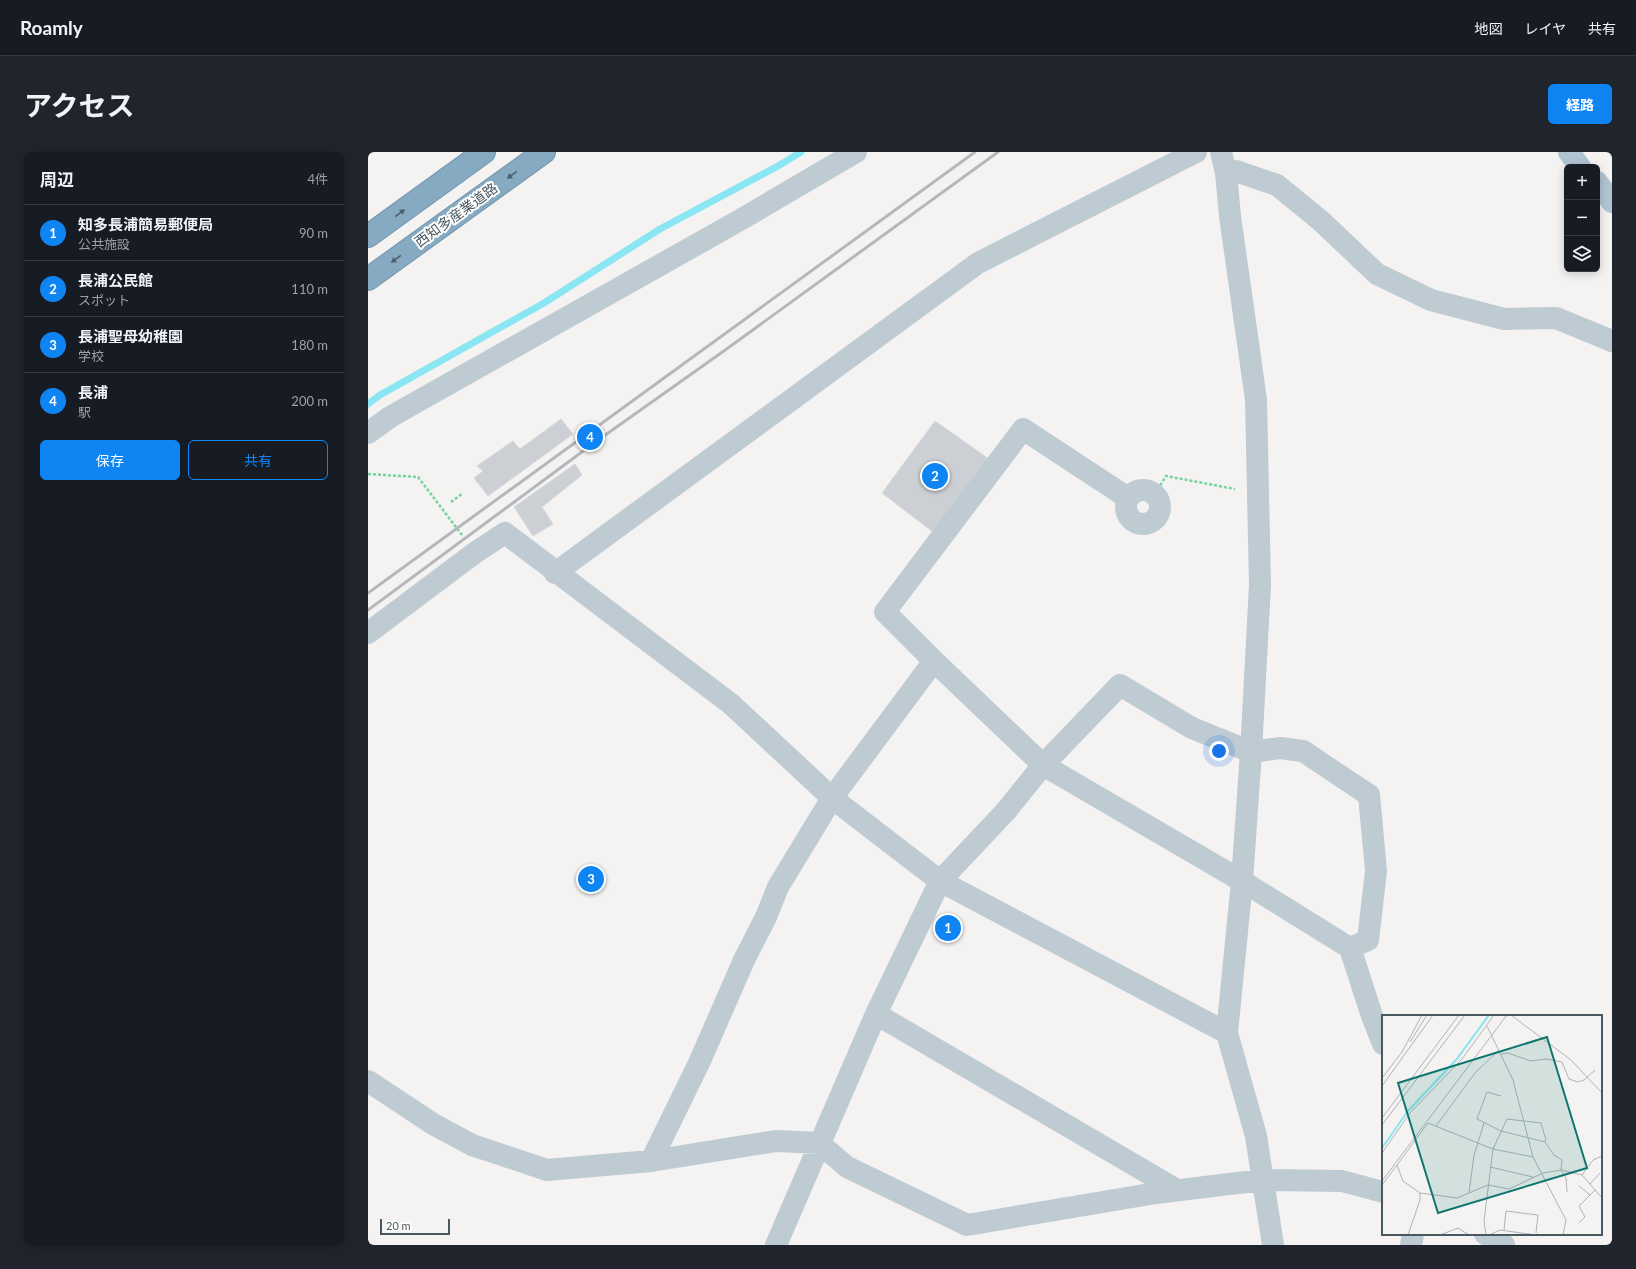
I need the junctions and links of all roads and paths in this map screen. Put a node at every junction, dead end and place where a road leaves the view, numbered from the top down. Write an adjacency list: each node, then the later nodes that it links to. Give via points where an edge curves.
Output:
1 (484, 152): 12 (highway, one-way to 1)
2 (544, 152): 13 (highway, 西知多産業道路, one-way to 13)
3 (856, 152): 15 (street, via 390,418)
4 (1196, 152): 23 (street, via 978,263)
5 (1569, 152): 8 (main road)
6 (1585, 152): 9 (main road)
7 (1224, 162): 14 (street, via 1236,171 1277,185 1321,220 1377,274 1431,300 1504,319 1556,318); 18 (street, via 1256,400)
8 (1578, 164)
9 (1592, 164)
10 (1600, 186): 11 (main road)
11 (1612, 202)
12 (368, 236)
13 (368, 279)
14 (1612, 341)
15 (368, 433)
16 (368, 474): 22 (path, via 418,477)
17 (463, 493): 21 (path)
18 (1258, 493): 19 (path, via 1166,476); 26 (street, via 1260,585)
19 (1155, 494): 20 (street, via 1140,489); 20 (street, via 1159,499 1160,512 1156,518 1145,524 1132,521 1126,514)
20 (1128, 498): 25 (street, via 1023,429 885,612)
21 (451, 502)
22 (476, 552): 23 (street, via 505,533); 24 (street)
23 (555, 573): 28 (street, via 731,704)
24 (368, 633)
25 (934, 661): 27 (street); 28 (street)
26 (1251, 752): 27 (street, via 1192,728 1120,685); 30 (street); 31 (street, via 1280,748 1302,752 1369,796 1376,871 1368,940)
27 (1043, 765): 29 (street, via 1006,811); 30 (street)
28 (832, 798): 29 (street); 37 (street, via 778,887 699,1063)
29 (940, 881): 32 (street); 33 (street)
30 (1242, 881): 31 (street); 33 (street)
31 (1350, 948): 34 (street)
32 (876, 1014): 36 (street); 39 (street)
33 (1227, 1033): 38 (street, via 1256,1136)
34 (1382, 1041)
35 (368, 1081): 37 (street, via 433,1124 472,1145 547,1170)
36 (819, 1143): 37 (street, via 776,1142); 39 (street, via 846,1168 967,1225); 43 (street)
37 (651, 1161)
38 (1262, 1180): 39 (street); 40 (street, via 1342,1181); 44 (street)
39 (1177, 1190)
40 (1382, 1192)
41 (1414, 1235): 45 (street)
42 (1487, 1235): 46 (street)
43 (776, 1245)
44 (1274, 1245)
45 (1411, 1245)
46 (1504, 1245)

